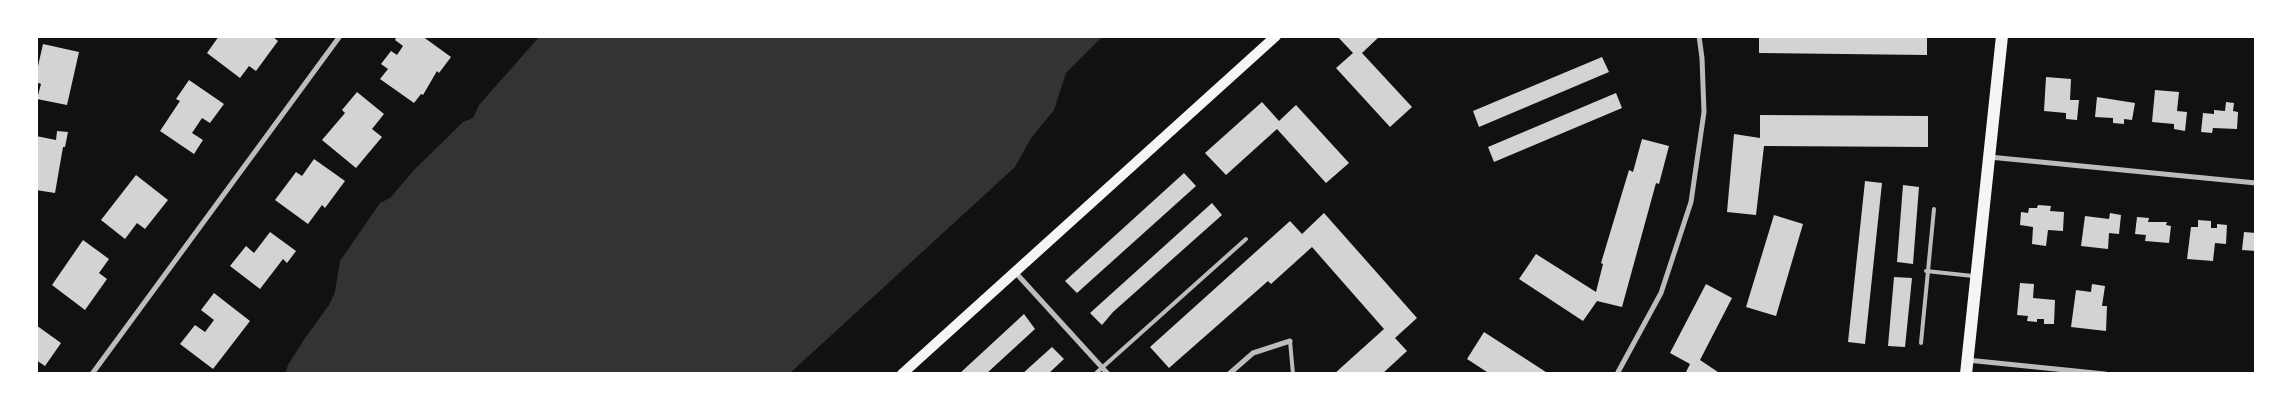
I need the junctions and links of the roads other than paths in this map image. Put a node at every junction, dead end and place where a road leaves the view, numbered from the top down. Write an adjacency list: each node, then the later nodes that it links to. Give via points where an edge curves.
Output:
1 (340, 36): 16 (street)
2 (1276, 36): 10 (main road)
3 (1699, 36): 22 (street, via 1704,112 1691,202 1661,293)
4 (2002, 36): 5 (main road)
5 (1988, 157): 6 (street); 11 (main road)
6 (2256, 183)
7 (1934, 209): 9 (lane)
8 (1246, 239): 15 (lane)
9 (1926, 271): 11 (lane); 13 (lane)
10 (1015, 272): 15 (street); 17 (main road)
11 (1976, 276): 14 (main road)
12 (1290, 341): 20 (street, via 1253,353); 21 (lane)
13 (1920, 343)
14 (1967, 360): 23 (main road); 24 (street)
15 (1102, 367): 18 (lane); 19 (street)
16 (92, 374)
17 (902, 374)
18 (1095, 374)
19 (1108, 374)
20 (1229, 374)
21 (1293, 374)
22 (1617, 374)
23 (1966, 374)
24 (2105, 374)

